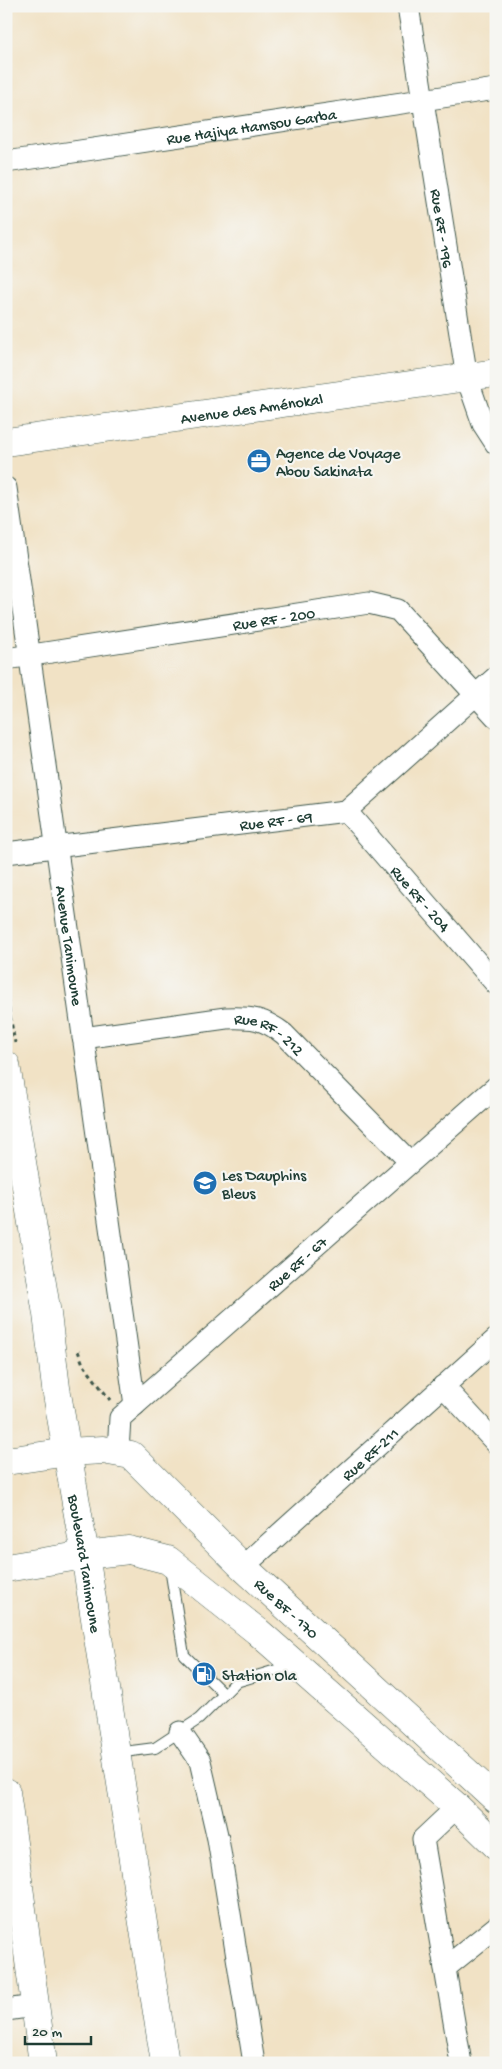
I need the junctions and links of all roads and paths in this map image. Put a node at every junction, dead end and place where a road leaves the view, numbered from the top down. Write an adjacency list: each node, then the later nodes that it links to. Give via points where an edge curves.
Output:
1 (408, 6): 3 (street, Rue RF - 196)
2 (496, 89): 3 (street, Rue Hajiya Hamsou Garba)
3 (423, 101): 4 (street, Rue Hajiya Hamsou Garba); 6 (street, Rue RF - 196)
4 (6, 162)
5 (496, 373): 6 (main road, Avenue des Aménokal)
6 (467, 378): 7 (main road, Avenue des Aménokal); 8 (street, Rue RF - 196, via 483,424)
7 (6, 442)
8 (496, 444)
9 (6, 488): 10 (street, Avenue Tanimoune)
10 (30, 655): 11 (street, Rue RF - 200); 13 (street, Rue RF - 200, via 369,603 398,610); 16 (street, Avenue Tanimoune)
11 (6, 659)
12 (496, 677): 13 (street)
13 (477, 696): 14 (street, Rue RF - 200); 15 (street)
14 (496, 717)
15 (346, 811): 16 (street, Rue RF - 69); 18 (street, Rue RF - 204)
16 (56, 845): 17 (street, Rue RF - 69); 19 (street, Avenue Tanimoune)
17 (6, 853)
18 (496, 984)
19 (83, 1038): 22 (street, Rue RF - 212, via 226,1018 249,1017 268,1022 284,1034); 25 (street, Avenue Tanimoune)
20 (6, 1065): 28 (main road, Boulevard Tanimoune)
21 (496, 1087): 22 (street, Rue RF - 67)
22 (410, 1162): 25 (street, Rue RF - 67)
23 (496, 1339): 24 (street, Rue RF-211)
24 (443, 1386): 26 (street); 32 (street, Rue RF-211)
25 (135, 1405): 27 (street, Rue RF - 67, via 120,1418)
26 (496, 1443)
27 (118, 1451): 28 (main road, Rue BF - 170); 32 (main road, Rue BF - 170, via 131,1454)
28 (68, 1452): 29 (main road, Rue BF - 170); 30 (main road, Boulevard Tanimoune)
29 (6, 1461)
30 (85, 1556): 31 (main road, via 130,1550); 33 (main road); 37 (main road, Boulevard Tanimoune)
31 (168, 1560): 34 (main road, via 223,1602); 35 (lane, via 184,1655)
32 (243, 1567): 39 (main road, Rue BF - 170)
33 (6, 1568)
34 (294, 1665): 35 (lane, via 236,1682); 40 (main road)
35 (224, 1694): 36 (lane, via 199,1719)
36 (180, 1732): 37 (lane, via 156,1748); 48 (street, via 200,1761 218,1839)
37 (116, 1753): 47 (main road, Boulevard Tanimoune)
38 (6, 1792): 44 (main road)
39 (496, 1800)
40 (457, 1807): 41 (main road); 43 (street, via 423,1839)
41 (496, 1845)
42 (496, 1927): 43 (street)
43 (445, 1968): 49 (street)
44 (34, 2006): 45 (street); 46 (main road)
45 (6, 2010)
46 (43, 2063)
47 (165, 2063)
48 (254, 2063)
49 (461, 2063)

